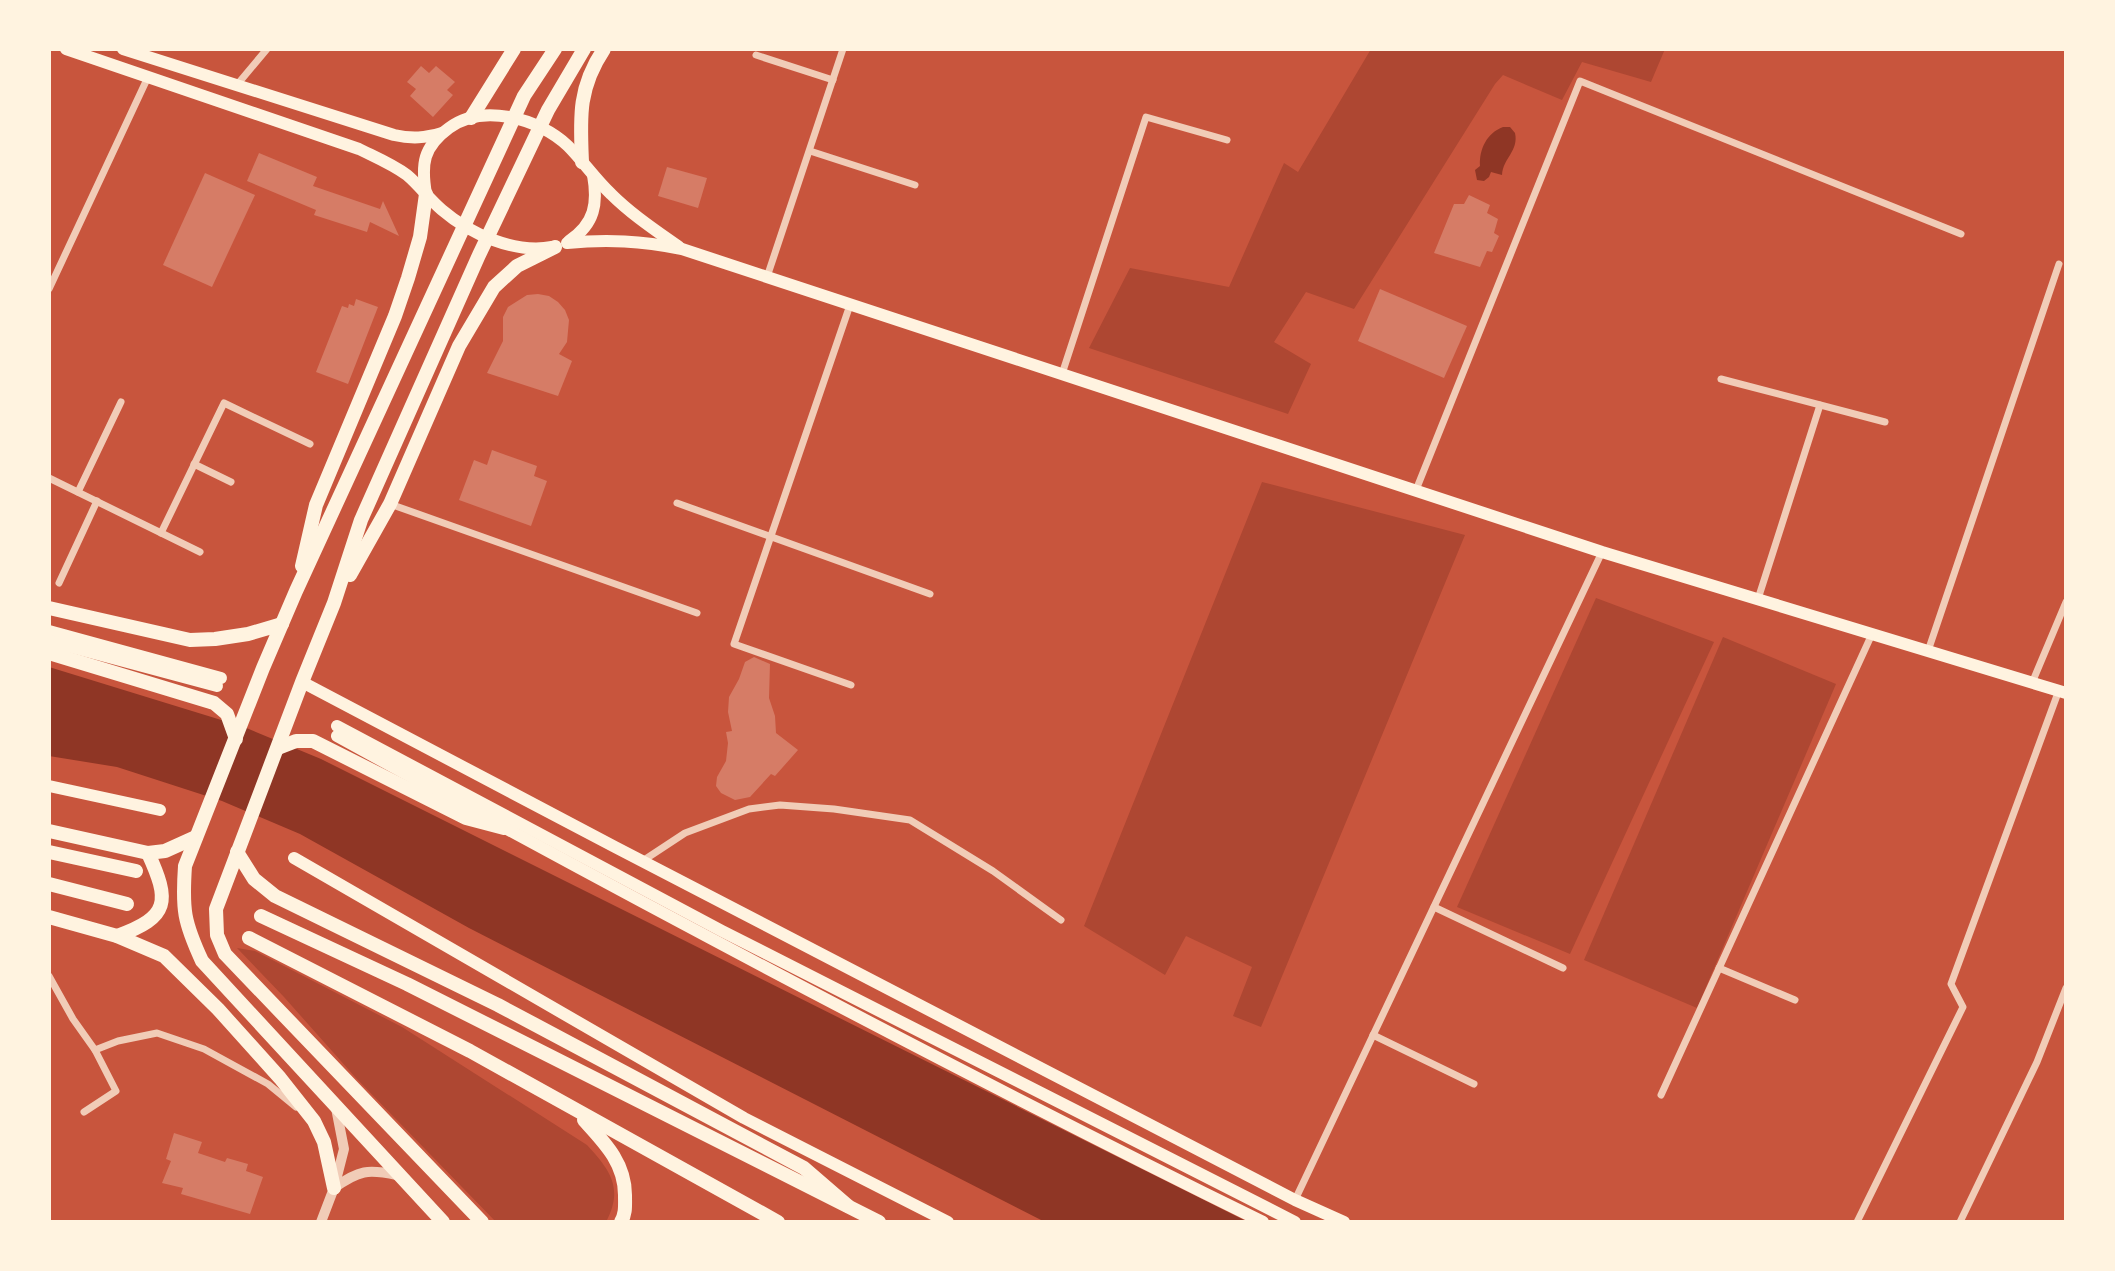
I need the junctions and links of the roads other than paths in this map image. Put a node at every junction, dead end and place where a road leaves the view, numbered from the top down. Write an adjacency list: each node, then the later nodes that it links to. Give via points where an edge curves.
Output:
1 (65, 49): 10 (main road)
2 (123, 49): 12 (main road)
3 (267, 49): 12 (street)
4 (514, 49): 13 (main road)
5 (555, 49): 47 (main road, via 524,96)
6 (584, 49): 51 (main road, via 548,110 479,255 361,520)
7 (604, 49): 17 (main road, via 582,95)
8 (843, 49): 11 (street)
9 (756, 55): 11 (street)
10 (148, 77): 20 (main road, via 359,149 391,164); 26 (street)
11 (833, 80): 16 (street)
12 (236, 86): 14 (main road, via 394,135 419,138)
13 (471, 118): 14 (main road); 17 (main road, via 495,114 544,130)
14 (442, 133): 20 (main road, via 424,156)
15 (1227, 139): 28 (street, via 1146,117)
16 (810, 151): 19 (street); 25 (street)
17 (582, 162): 18 (main road)
18 (593, 174): 22 (main road, via 596,191 588,224); 23 (main road, via 633,213)
19 (915, 185)
20 (426, 194): 22 (main road, via 463,225 493,240 542,249); 47 (main road, via 420,237 396,316 316,505)
21 (1961, 234): 37 (street, via 1580,81)
22 (561, 245): 23 (main road, via 602,240); 41 (main road, via 517,267 494,288 459,346)
23 (682, 249): 25 (main road)
24 (2059, 264): 58 (street)
25 (767, 277): 27 (main road)
26 (49, 289)
27 (850, 305): 28 (main road); 43 (street)
28 (1062, 374): 37 (main road)
29 (1721, 379): 31 (street)
30 (121, 402): 38 (street)
31 (1820, 405): 32 (street); 49 (street)
32 (1885, 422)
33 (310, 444): 34 (street, via 224,402)
34 (194, 464): 36 (street); 42 (street)
35 (49, 478): 38 (street)
36 (231, 482)
37 (1416, 491): 45 (main road)
38 (78, 492): 39 (street)
39 (97, 501): 42 (street); 46 (street)
40 (677, 503): 43 (street)
41 (390, 504): 51 (main road); 53 (street)
42 (161, 533): 44 (street)
43 (771, 537): 48 (street); 62 (street, via 734,644)
44 (200, 552)
45 (1602, 552): 49 (main road); 79 (street)
46 (59, 583)
47 (296, 591): 54 (main road)
48 (930, 594)
49 (1758, 599): 56 (main road)
50 (2066, 602): 61 (street)
51 (334, 603): 60 (main road)
52 (49, 608): 54 (main road, via 190,640 248,634)
53 (698, 613)
54 (282, 624): 64 (main road)
55 (49, 631): 57 (main road, via 219,682)
56 (1872, 634): 58 (main road); 86 (street)
57 (49, 641)
58 (1928, 651): 61 (main road)
59 (49, 653): 64 (main road, via 214,703 228,714)
60 (302, 682): 65 (main road); 75 (main road)
61 (2032, 683): 63 (main road)
62 (851, 685)
63 (2062, 692): 112 (street, via 1951,984 1963,1007)
64 (236, 739): 70 (main road)
65 (278, 748): 68 (main road, via 313,741 466,818); 72 (main road)
66 (49, 786): 67 (main road)
67 (160, 810)
68 (504, 828): 109 (main road, via 1045,1113); 110 (main road, via 335,730)
69 (49, 831): 73 (main road)
70 (196, 837): 73 (main road); 94 (main road, via 185,866 183,901 188,929 202,961)
71 (49, 852): 76 (main road)
72 (237, 852): 101 (main road, via 254,879 275,896 498,1005 804,1168); 104 (main road, via 216,909 217,935 225,954)
73 (148, 853): 83 (main road, via 160,879 160,908 140,928)
74 (295, 858): 108 (main road, via 744,1118)
75 (644, 860): 82 (street, via 685,834 749,809 780,805 834,809 910,821 993,871); 100 (main road)
76 (136, 871)
77 (49, 884): 78 (main road)
78 (127, 904)
79 (1434, 907): 85 (street); 90 (street)
80 (261, 916): 101 (main road, via 407,984)
81 (49, 917): 83 (main road)
82 (1061, 920)
83 (117, 936): 97 (main road, via 164,956 218,1009)
84 (249, 938): 95 (main road, via 455,1042)
85 (1563, 968)
86 (1719, 968): 89 (street); 93 (street)
87 (49, 976): 91 (street)
88 (2066, 988): 113 (street, via 2037,1062)
89 (1795, 1000)
90 (1373, 1035): 92 (street); 100 (street)
91 (95, 1050): 96 (street, via 116,1091); 97 (street, via 158,1033 204,1049 268,1084)
92 (1474, 1084)
93 (1661, 1095)
94 (336, 1105): 98 (main road); 99 (street, via 344,1149)
95 (576, 1111): 105 (main road, via 623,1171 625,1213); 106 (main road)
96 (84, 1112)
97 (314, 1121): 99 (main road, via 324,1142)
98 (397, 1175): 99 (street, via 372,1169 352,1175); 103 (main road)
99 (334, 1188): 102 (street)
100 (1295, 1200): 111 (main road)
101 (848, 1206): 107 (main road)
102 (321, 1222)
103 (443, 1222)
104 (482, 1222)
105 (621, 1222)
106 (778, 1222)
107 (878, 1222)
108 (948, 1222)
109 (1264, 1222)
110 (1295, 1222)
111 (1344, 1222)
112 (1857, 1222)
113 (1960, 1222)

